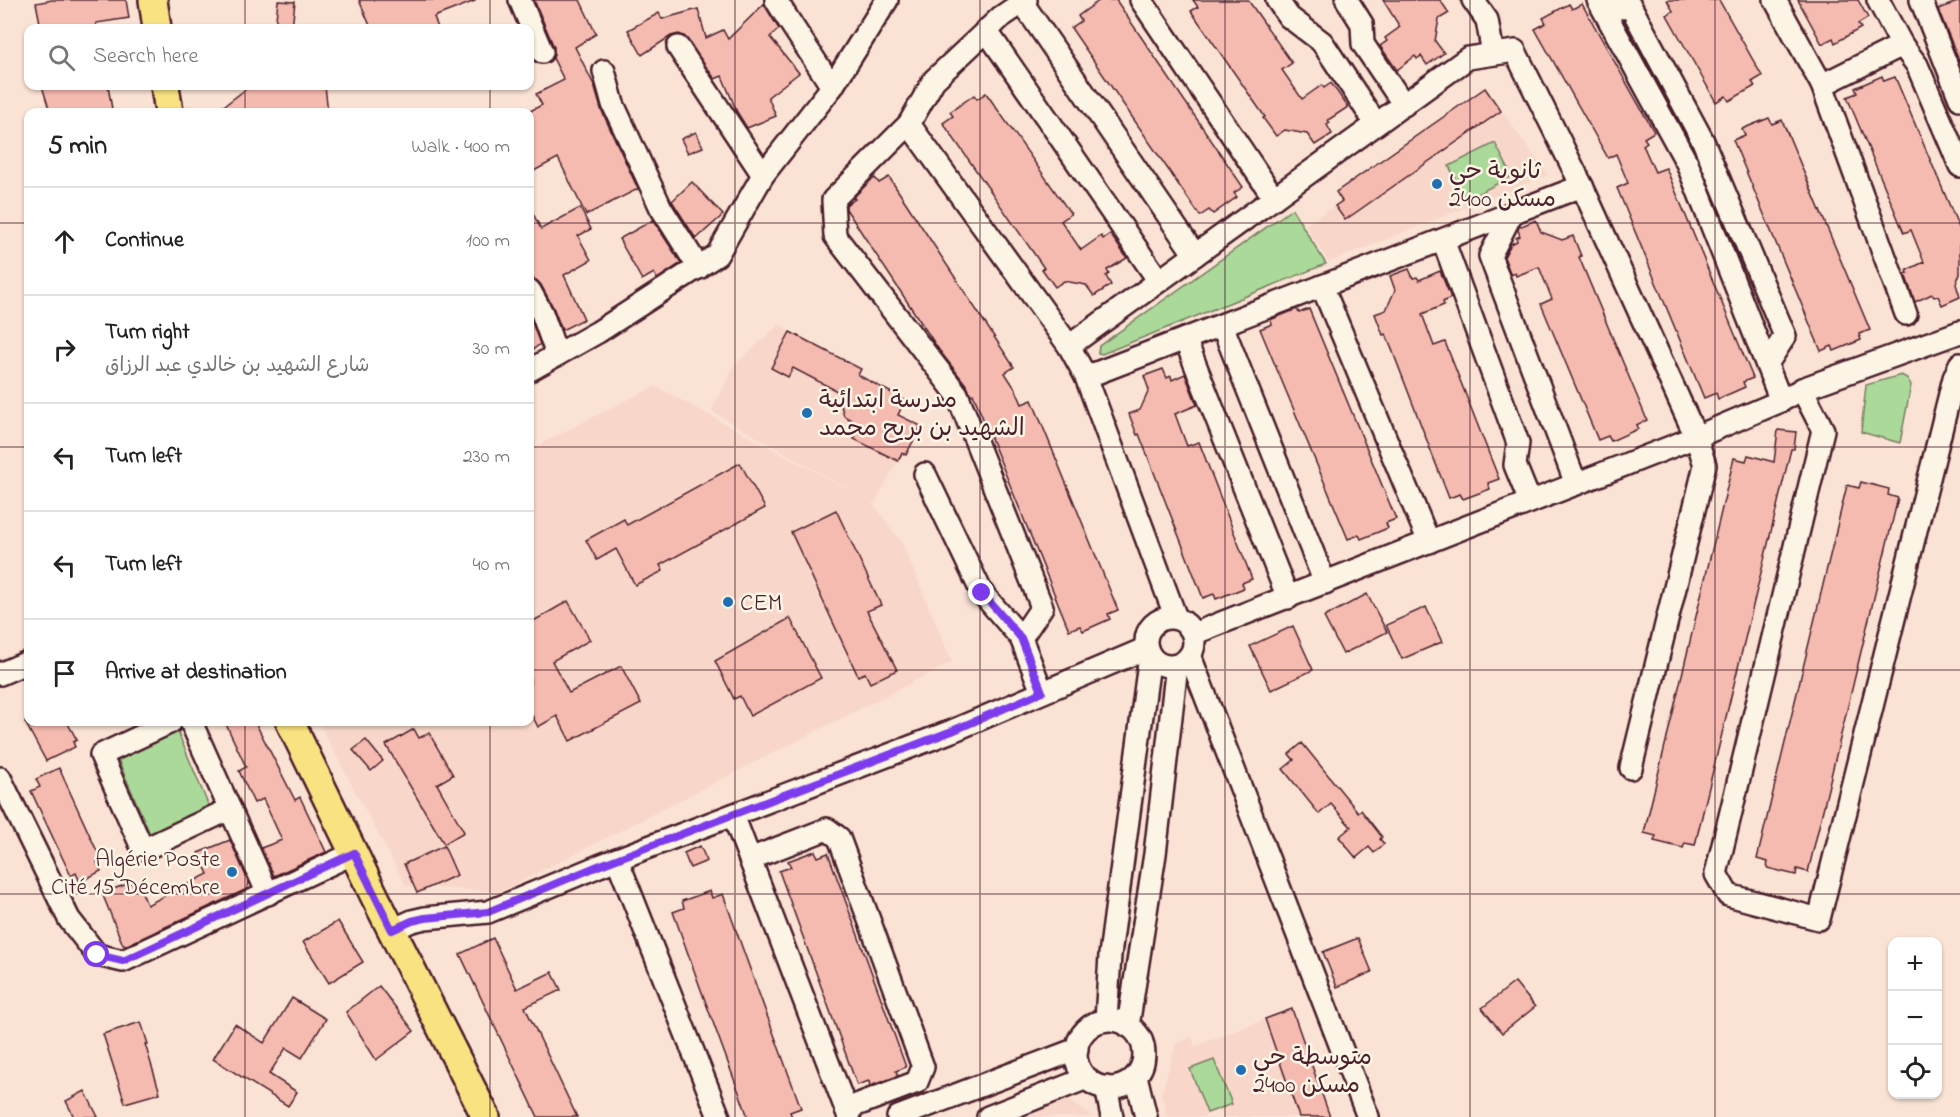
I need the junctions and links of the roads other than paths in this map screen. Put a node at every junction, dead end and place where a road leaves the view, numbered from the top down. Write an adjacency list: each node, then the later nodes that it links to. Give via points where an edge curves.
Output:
1 (153, 0): 14 (main road)
2 (520, 0): 15 (street)
3 (776, 0): 26 (street)
4 (887, 0): 26 (street)
5 (1141, 0): 36 (street)
6 (1277, 0): 23 (street, via 1289,17 1322,42)
7 (1347, 0): 18 (street, via 1362,24)
8 (1473, 0): 22 (street, via 1487,20)
9 (1775, 0): 25 (street)
10 (1878, 0): 19 (street)
11 (1921, 0): 28 (street)
12 (1024, 1): 16 (street); 39 (street)
13 (1601, 4): 54 (street, via 1631,7 1703,141 1785,336 1767,364)
14 (156, 24)
15 (530, 24)
16 (986, 30): 31 (street, via 934,80); 41 (street)
17 (534, 33): 21 (street)
18 (1363, 44): 23 (street); 29 (street)
19 (1902, 45): 25 (street); 33 (street, via 1917,65)
20 (678, 47): 34 (street)
21 (542, 52)
22 (1493, 54): 29 (street, via 1468,58); 35 (street, via 1515,51)
23 (1335, 61): 32 (street)
24 (604, 70): 40 (street, via 613,104 661,208)
25 (1822, 85): 44 (street)
26 (832, 87): 34 (street)
27 (166, 90): 30 (main road)
28 (1960, 99)
29 (1404, 105): 32 (street)
30 (168, 108)
31 (909, 124): 48 (street); 64 (street, via 833,200 835,236 957,394 1042,607)
32 (1376, 124): 36 (street)
33 (1960, 166)
34 (763, 176): 40 (street, via 717,255)
35 (1582, 186): 37 (street); 55 (street)
36 (1274, 198): 39 (street)
37 (1512, 213): 38 (street); 57 (street, via 1490,256)
38 (1443, 240): 42 (street); 58 (street, via 1518,442 1515,465)
39 (1195, 255): 41 (street)
40 (699, 268): 49 (street)
41 (1159, 281): 48 (street)
42 (1322, 286): 45 (street); 59 (street)
43 (534, 298): 49 (street)
44 (1906, 314)
45 (1222, 325): 47 (street); 60 (street)
46 (1960, 332): 53 (street)
47 (1185, 339): 52 (street); 61 (street)
48 (1069, 346): 52 (street)
49 (557, 355): 51 (street)
50 (1960, 364): 53 (street, via 1819,919 1728,895 1716,874 1823,430)
51 (534, 368)
52 (1086, 377): 62 (street)
53 (1802, 389): 54 (street)
54 (1781, 401): 55 (street)
55 (1696, 437): 57 (street); 73 (street, via 1705,465)
56 (925, 474): 64 (street, via 982,593)
57 (1576, 484): 58 (street)
58 (1530, 502): 59 (street)
59 (1429, 542): 60 (street)
60 (1325, 583): 61 (street)
61 (1288, 598): 63 (street)
62 (1176, 618): 63 (street, via 1190,627); 65 (street, via 1153,624 1146,639)
63 (1193, 634): 66 (street, via 1194,649)
64 (1021, 638): 69 (street)
65 (1148, 651): 66 (street, via 1162,665); 69 (street); 82 (street, via 1110,955)
66 (1184, 661): 83 (street); 95 (street)
67 (24, 664): 68 (street)
68 (0, 674)
69 (1042, 692): 76 (street, via 952,731)
70 (163, 726): 75 (street, via 101,755 143,850)
71 (193, 726): 75 (street)
72 (292, 726): 77 (main road)
73 (1631, 768)
74 (0, 778): 80 (street, via 69,919 97,955 123,961)
75 (230, 809): 80 (street)
76 (733, 814): 78 (street); 79 (street)
77 (354, 853): 80 (street); 81 (main road)
78 (617, 859): 81 (street, via 488,912 425,918); 90 (street)
79 (750, 859): 88 (street); 88 (street, via 827,830 839,838 923,1066 917,1082)
80 (268, 894)
81 (392, 930): 89 (main road)
82 (1106, 1020): 83 (street); 84 (street, via 1086,1030)
83 (1128, 1026): 85 (street, via 1137,1033 1144,1055)
84 (1077, 1049): 86 (street, via 1080,1070); 91 (street)
85 (1136, 1076): 87 (street, via 1117,1087); 94 (street)
86 (1087, 1078): 87 (street); 92 (street)
87 (1106, 1088): 93 (street)
88 (848, 1113)
89 (486, 1117)
90 (719, 1117)
91 (898, 1117)
92 (988, 1117)
93 (1112, 1117)
94 (1146, 1117)
95 (1368, 1117)

